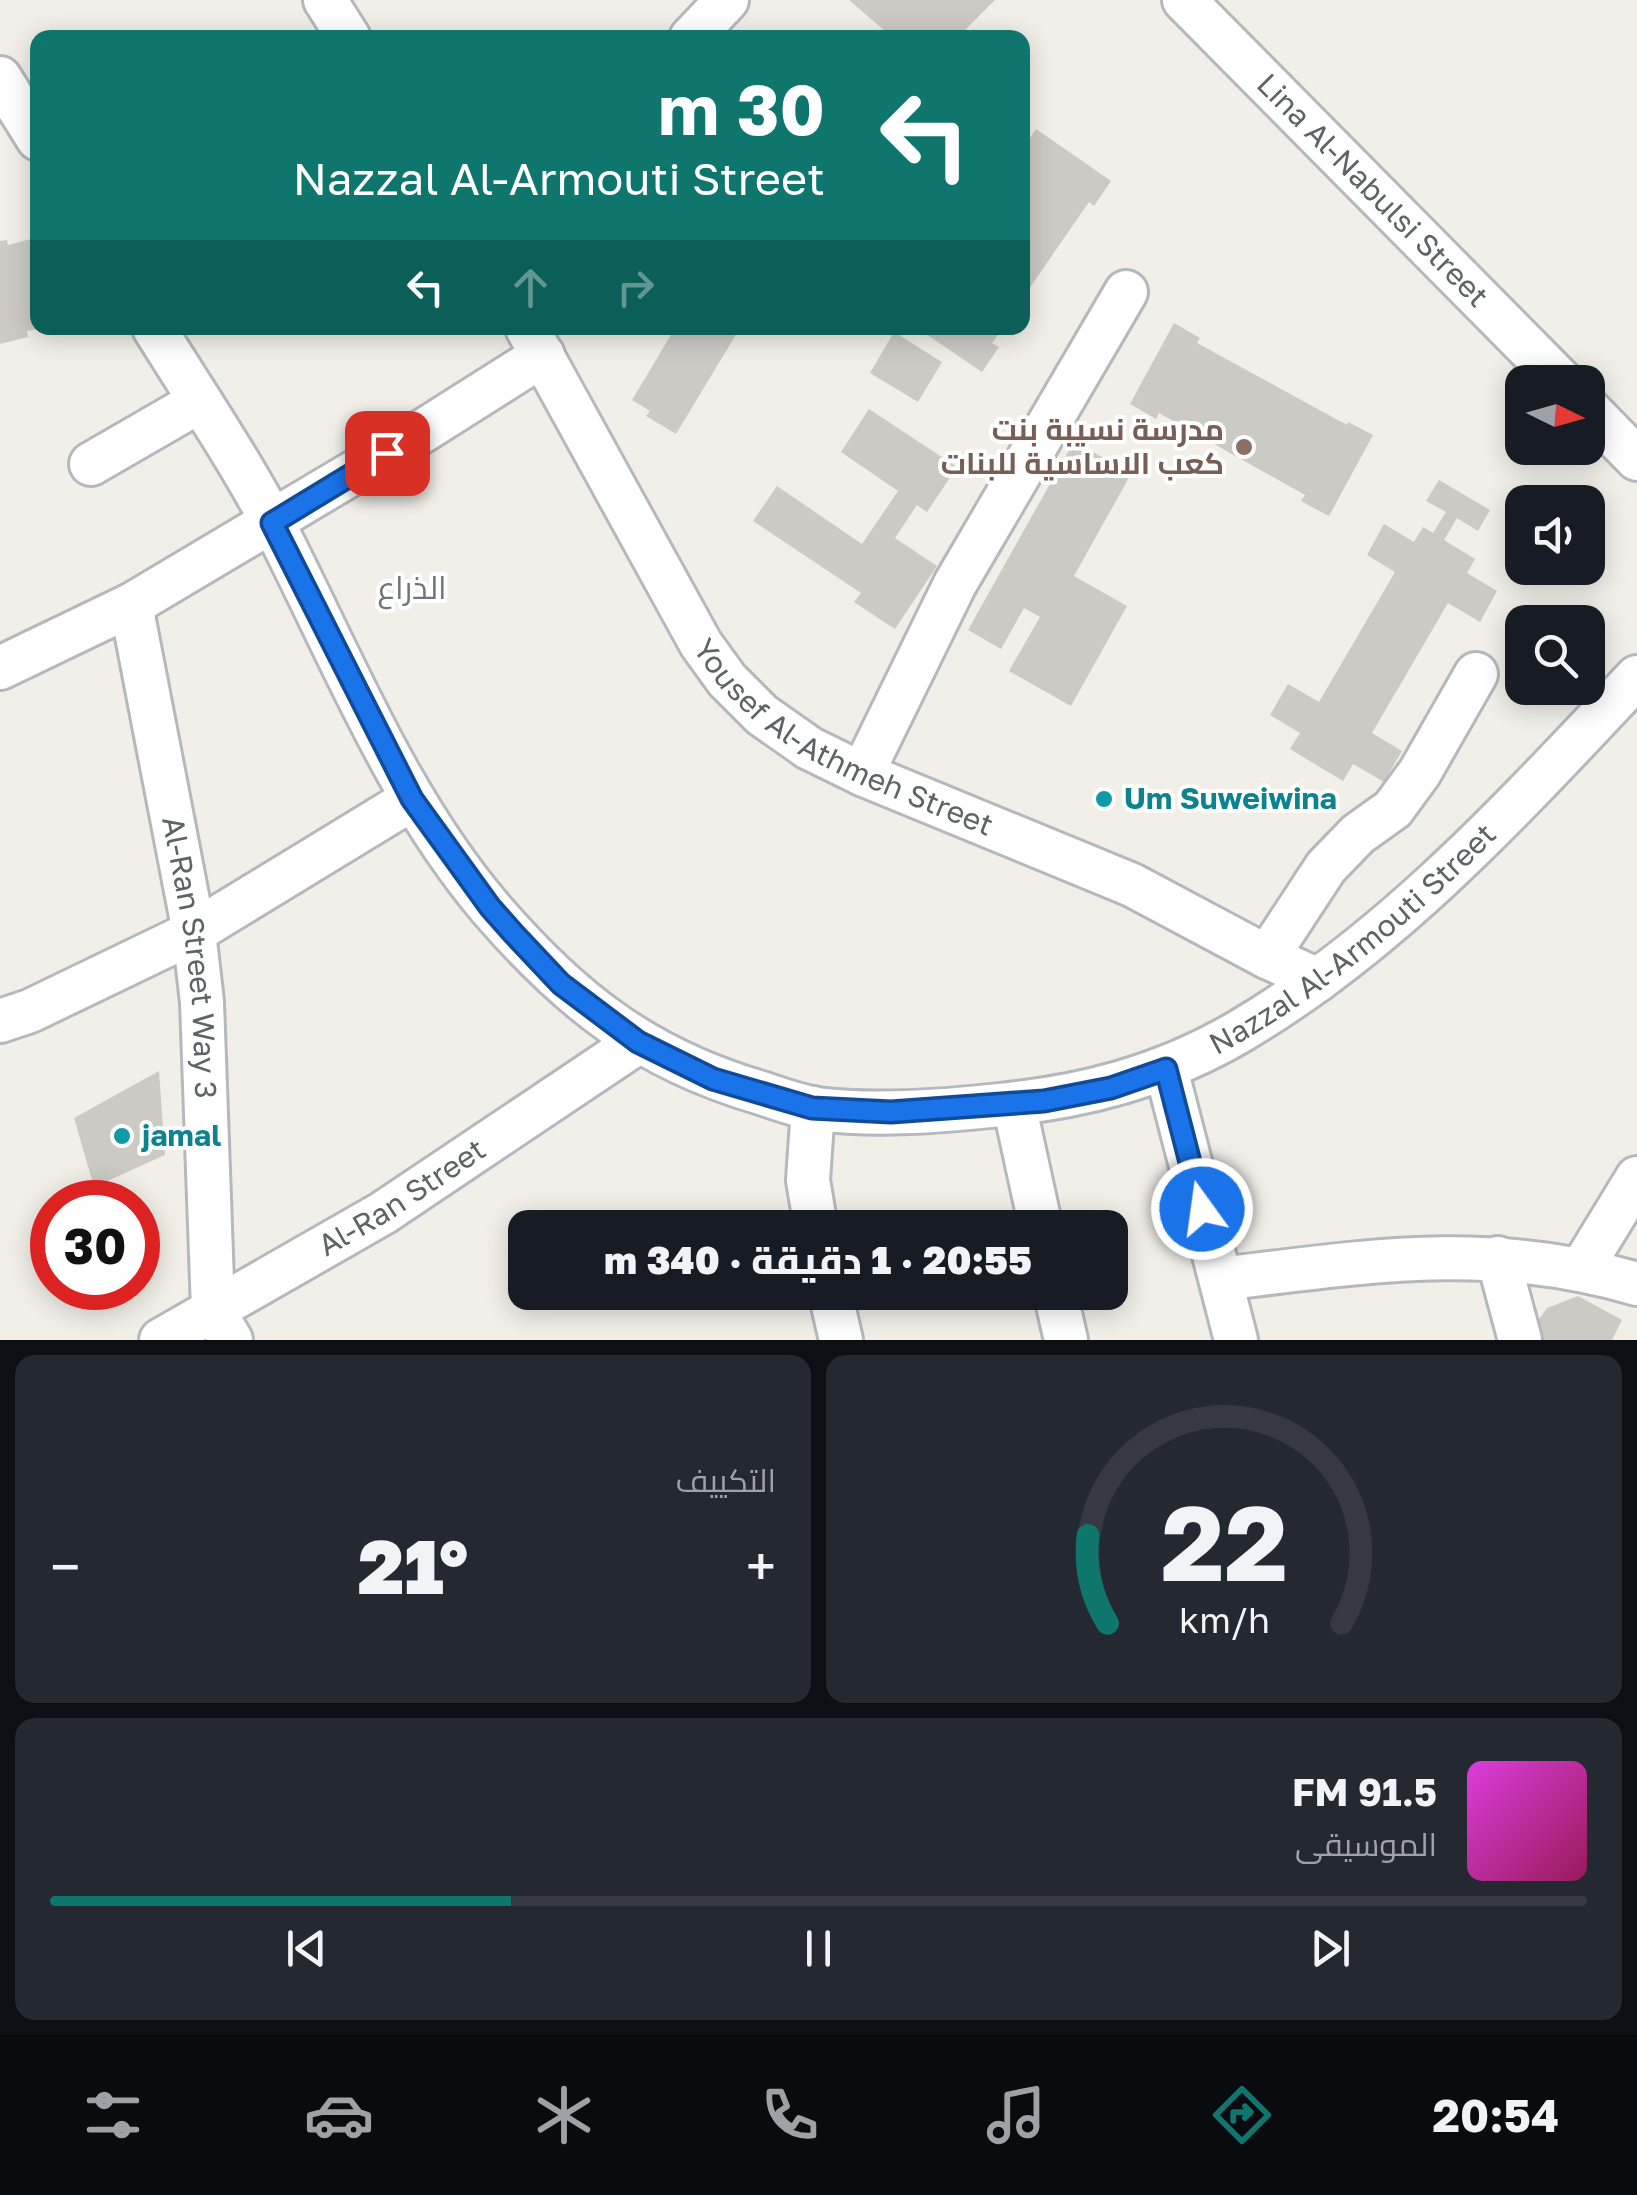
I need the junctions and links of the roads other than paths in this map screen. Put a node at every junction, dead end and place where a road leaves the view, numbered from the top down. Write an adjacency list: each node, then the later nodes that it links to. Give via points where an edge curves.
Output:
1 (326, 0): 4 (street)
2 (727, 0): 5 (street)
3 (1184, 0): 11 (street, Lina Al-Nabulsi Street)
4 (344, 30)
5 (699, 30)
6 (0, 78): 7 (street)
7 (30, 125)
8 (1126, 292): 21 (street, via 954,584)
9 (158, 335): 12 (street, Nazzal Al-Armouti Street)
10 (535, 341): 16 (street); 21 (street, Yousef Al-Athmeh Street, via 727,680 808,748)
11 (1545, 365)
12 (200, 401): 15 (street); 16 (street, Nazzal Al-Armouti Street)
13 (1605, 426): 14 (street)
14 (1637, 459)
15 (91, 464)
16 (272, 523): 17 (street); 22 (street, Nazzal Al-Armouti Street)
17 (132, 606): 18 (street); 23 (street, Al-Ran Street Way 3)
18 (4, 657)
19 (1476, 674): 24 (street, via 1393,809 1326,867)
20 (1637, 677): 25 (street, Nazzal Al-Armouti Street, via 1479,844)
21 (862, 774): 24 (street, Yousef Al-Athmeh Street, via 1132,885)
22 (412, 799): 23 (street); 27 (street, Nazzal Al-Armouti Street, via 513,933 561,984)
23 (194, 932): 26 (street); 40 (street, Al-Ran Street Way 3)
24 (1267, 957): 25 (street, Yousef Al-Athmeh Street)
25 (1318, 980): 28 (street, Nazzal Al-Armouti Street)
26 (0, 1021)
27 (638, 1042): 30 (street, Nazzal Al-Armouti Street, via 713,1079); 40 (street, Al-Ran Street)
28 (1166, 1069): 29 (street, Nazzal Al-Armouti Street, via 1111,1088); 36 (street)
29 (1014, 1104): 30 (street, Nazzal Al-Armouti Street, via 891,1112); 33 (street)
30 (812, 1108): 32 (street)
31 (1637, 1178): 35 (street)
32 (813, 1210)
33 (1037, 1210)
34 (1498, 1258): 35 (street); 36 (street, via 1425,1257); 45 (street)
35 (1582, 1268): 37 (street)
36 (1220, 1279): 44 (street)
37 (1637, 1284)
38 (834, 1310): 42 (street)
39 (1059, 1310): 43 (street)
40 (222, 1325): 41 (street, Al-Ran Street)
41 (161, 1340)
42 (841, 1340)
43 (1066, 1340)
44 (1236, 1340)
45 (1520, 1340)

